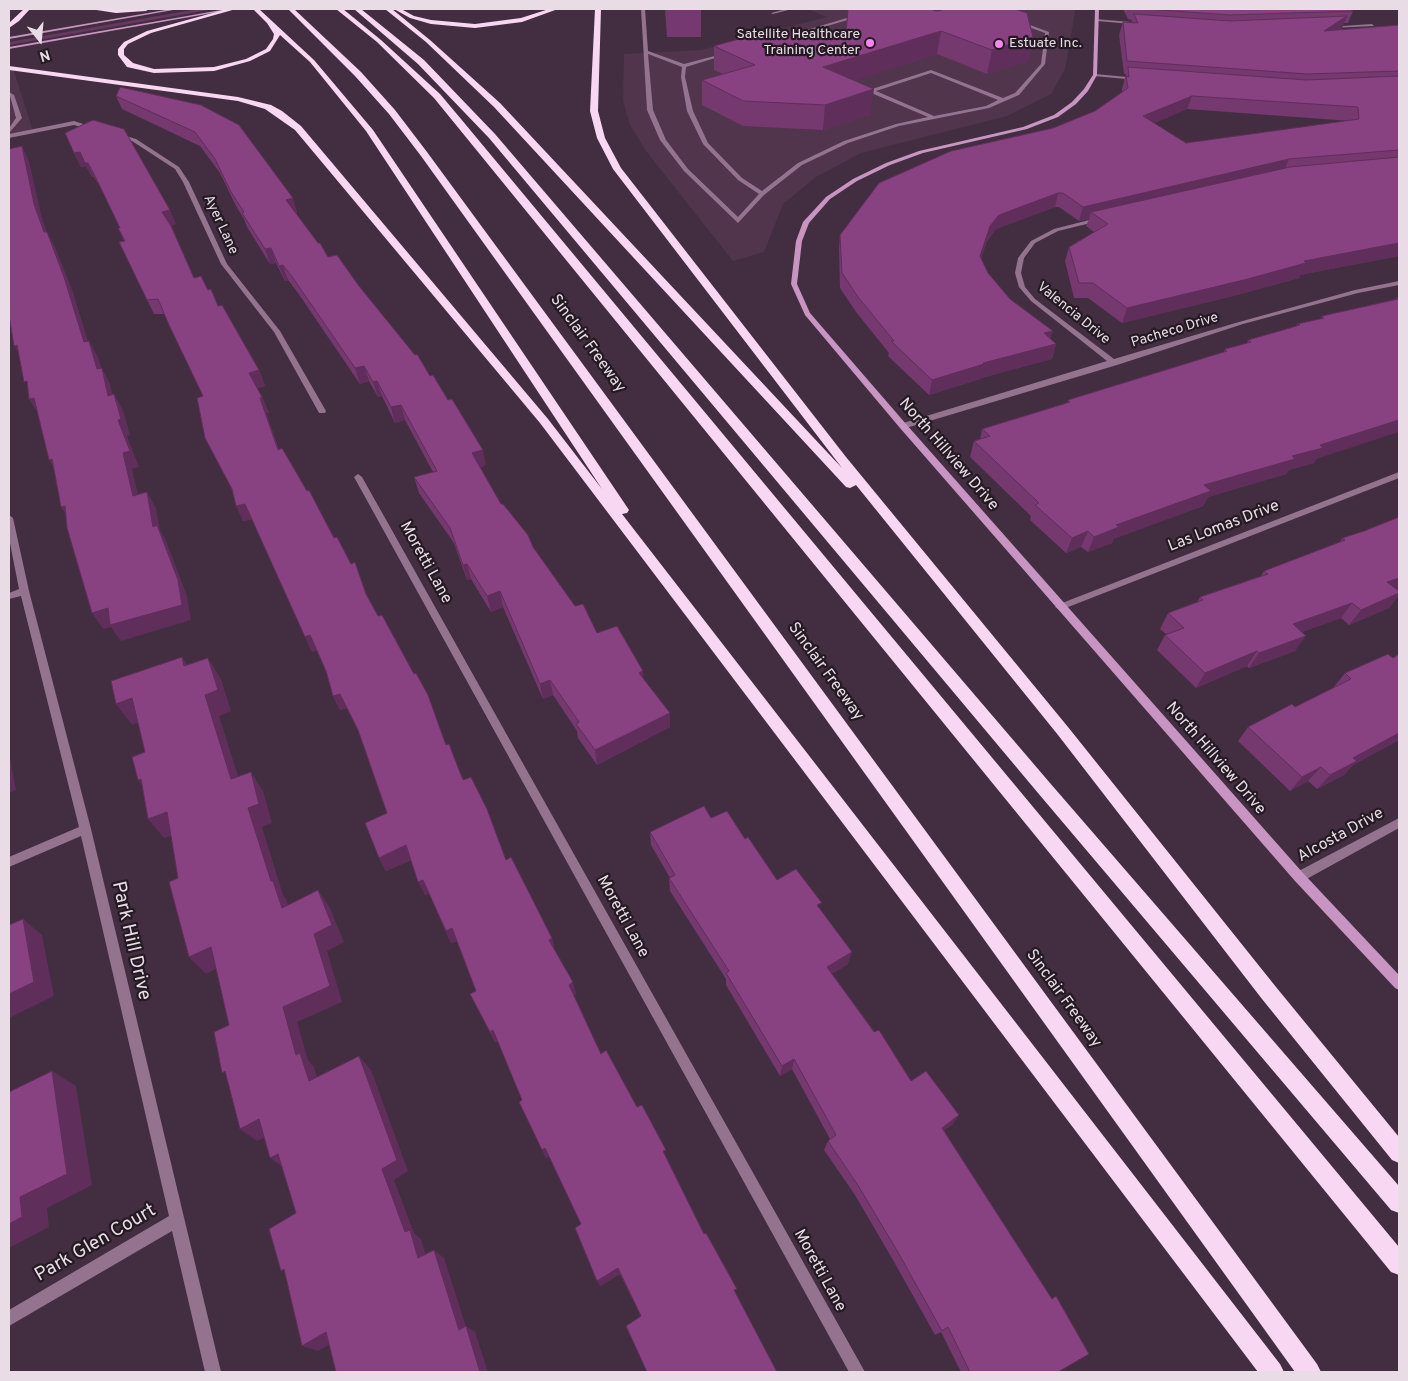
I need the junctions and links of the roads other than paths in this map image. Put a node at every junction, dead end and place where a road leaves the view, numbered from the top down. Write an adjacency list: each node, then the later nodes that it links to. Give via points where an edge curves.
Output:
1 (27, 9): 24 (highway)
2 (93, 9): 3 (highway)
3 (146, 9)
4 (177, 9): 27 (street)
5 (233, 9): 19 (highway, via 149,32 126,43 121,55 130,65 154,71 193,71 233,65 259,56 273,45 277,34); 28 (street)
6 (256, 9): 19 (highway)
7 (339, 9): 64 (highway, via 437,96)
8 (357, 9): 62 (highway, via 421,62 492,136)
9 (388, 9): 51 (highway, via 497,105)
10 (396, 9): 11 (highway, via 431,22 475,26 522,20)
11 (555, 9)
12 (598, 9): 51 (highway, via 594,111 602,138 617,169)
13 (643, 9): 29 (street)
14 (790, 9): 17 (street)
15 (1096, 9): 21 (street, North Hillview Drive)
16 (293, 10): 69 (highway, Sinclair Freeway, via 358,74 424,154)
17 (773, 13)
18 (867, 14): 26 (street)
19 (265, 16): 55 (highway, via 312,61 369,130)
20 (1013, 20): 36 (street, via 1047,32 1043,64 1017,94)
21 (1097, 20): 22 (street); 33 (street, North Hillview Drive)
22 (1147, 24)
23 (1372, 25): 25 (street)
24 (9, 26)
25 (1324, 27)
26 (785, 37)
27 (9, 38)
28 (9, 48)
29 (646, 52): 31 (street); 42 (street, via 650,110 663,140 686,170 738,222)
30 (731, 53): 31 (street)
31 (684, 66): 42 (street, via 683,78 690,111 706,144 740,179)
32 (9, 68): 55 (highway, via 222,96 268,107 289,120 544,421)
33 (1094, 75): 34 (street); 47 (street, North Hillview Drive, via 1074,103 1056,116 1025,128 921,152 888,164 828,198 806,222 799,241 794,284 808,314)
34 (1141, 79)
35 (9, 93): 39 (street, via 19,118)
36 (1002, 100): 37 (street, via 987,107); 37 (street, via 931,71 871,91)
37 (935, 118): 42 (street, via 898,125 846,142 800,164)
38 (100, 130): 41 (street, via 74,123)
39 (9, 131)
40 (108, 132): 46 (street, Ayer Lane, via 134,140 176,168 186,182 224,264 277,331)
41 (9, 136)
42 (762, 194)
43 (1113, 217): 45 (street, Valencia Drive, via 1056,230 1033,242 1021,258 1018,273 1022,288 1033,300)
44 (1399, 283): 45 (street, Pacheco Drive, via 1357,291 1241,323)
45 (1114, 363): 47 (street, Pacheco Drive)
46 (322, 411)
47 (902, 426): 54 (street, North Hillview Drive)
48 (1399, 475): 54 (street, Las Lomas Drive)
49 (358, 477): 67 (street, Moretti Lane)
50 (9, 518): 52 (street, Park Hill Drive)
51 (934, 575): 61 (highway, via 1063,731)
52 (24, 591): 53 (street); 57 (street, Park Hill Drive)
53 (9, 596)
54 (1060, 608): 59 (street, North Hillview Drive)
55 (702, 630): 68 (highway)
56 (1399, 822): 59 (street, Alcosta Drive)
57 (85, 828): 58 (street); 63 (street, Park Hill Drive)
58 (9, 862)
59 (1299, 878): 60 (street, North Hillview Drive)
60 (1399, 984)
61 (1399, 1153)
62 (1399, 1202)
63 (177, 1220): 65 (street, Park Glen Court); 66 (street, Park Hill Drive)
64 (1399, 1264)
65 (9, 1318)
66 (213, 1372)
67 (857, 1372)
68 (1272, 1372)
69 (1309, 1372)

